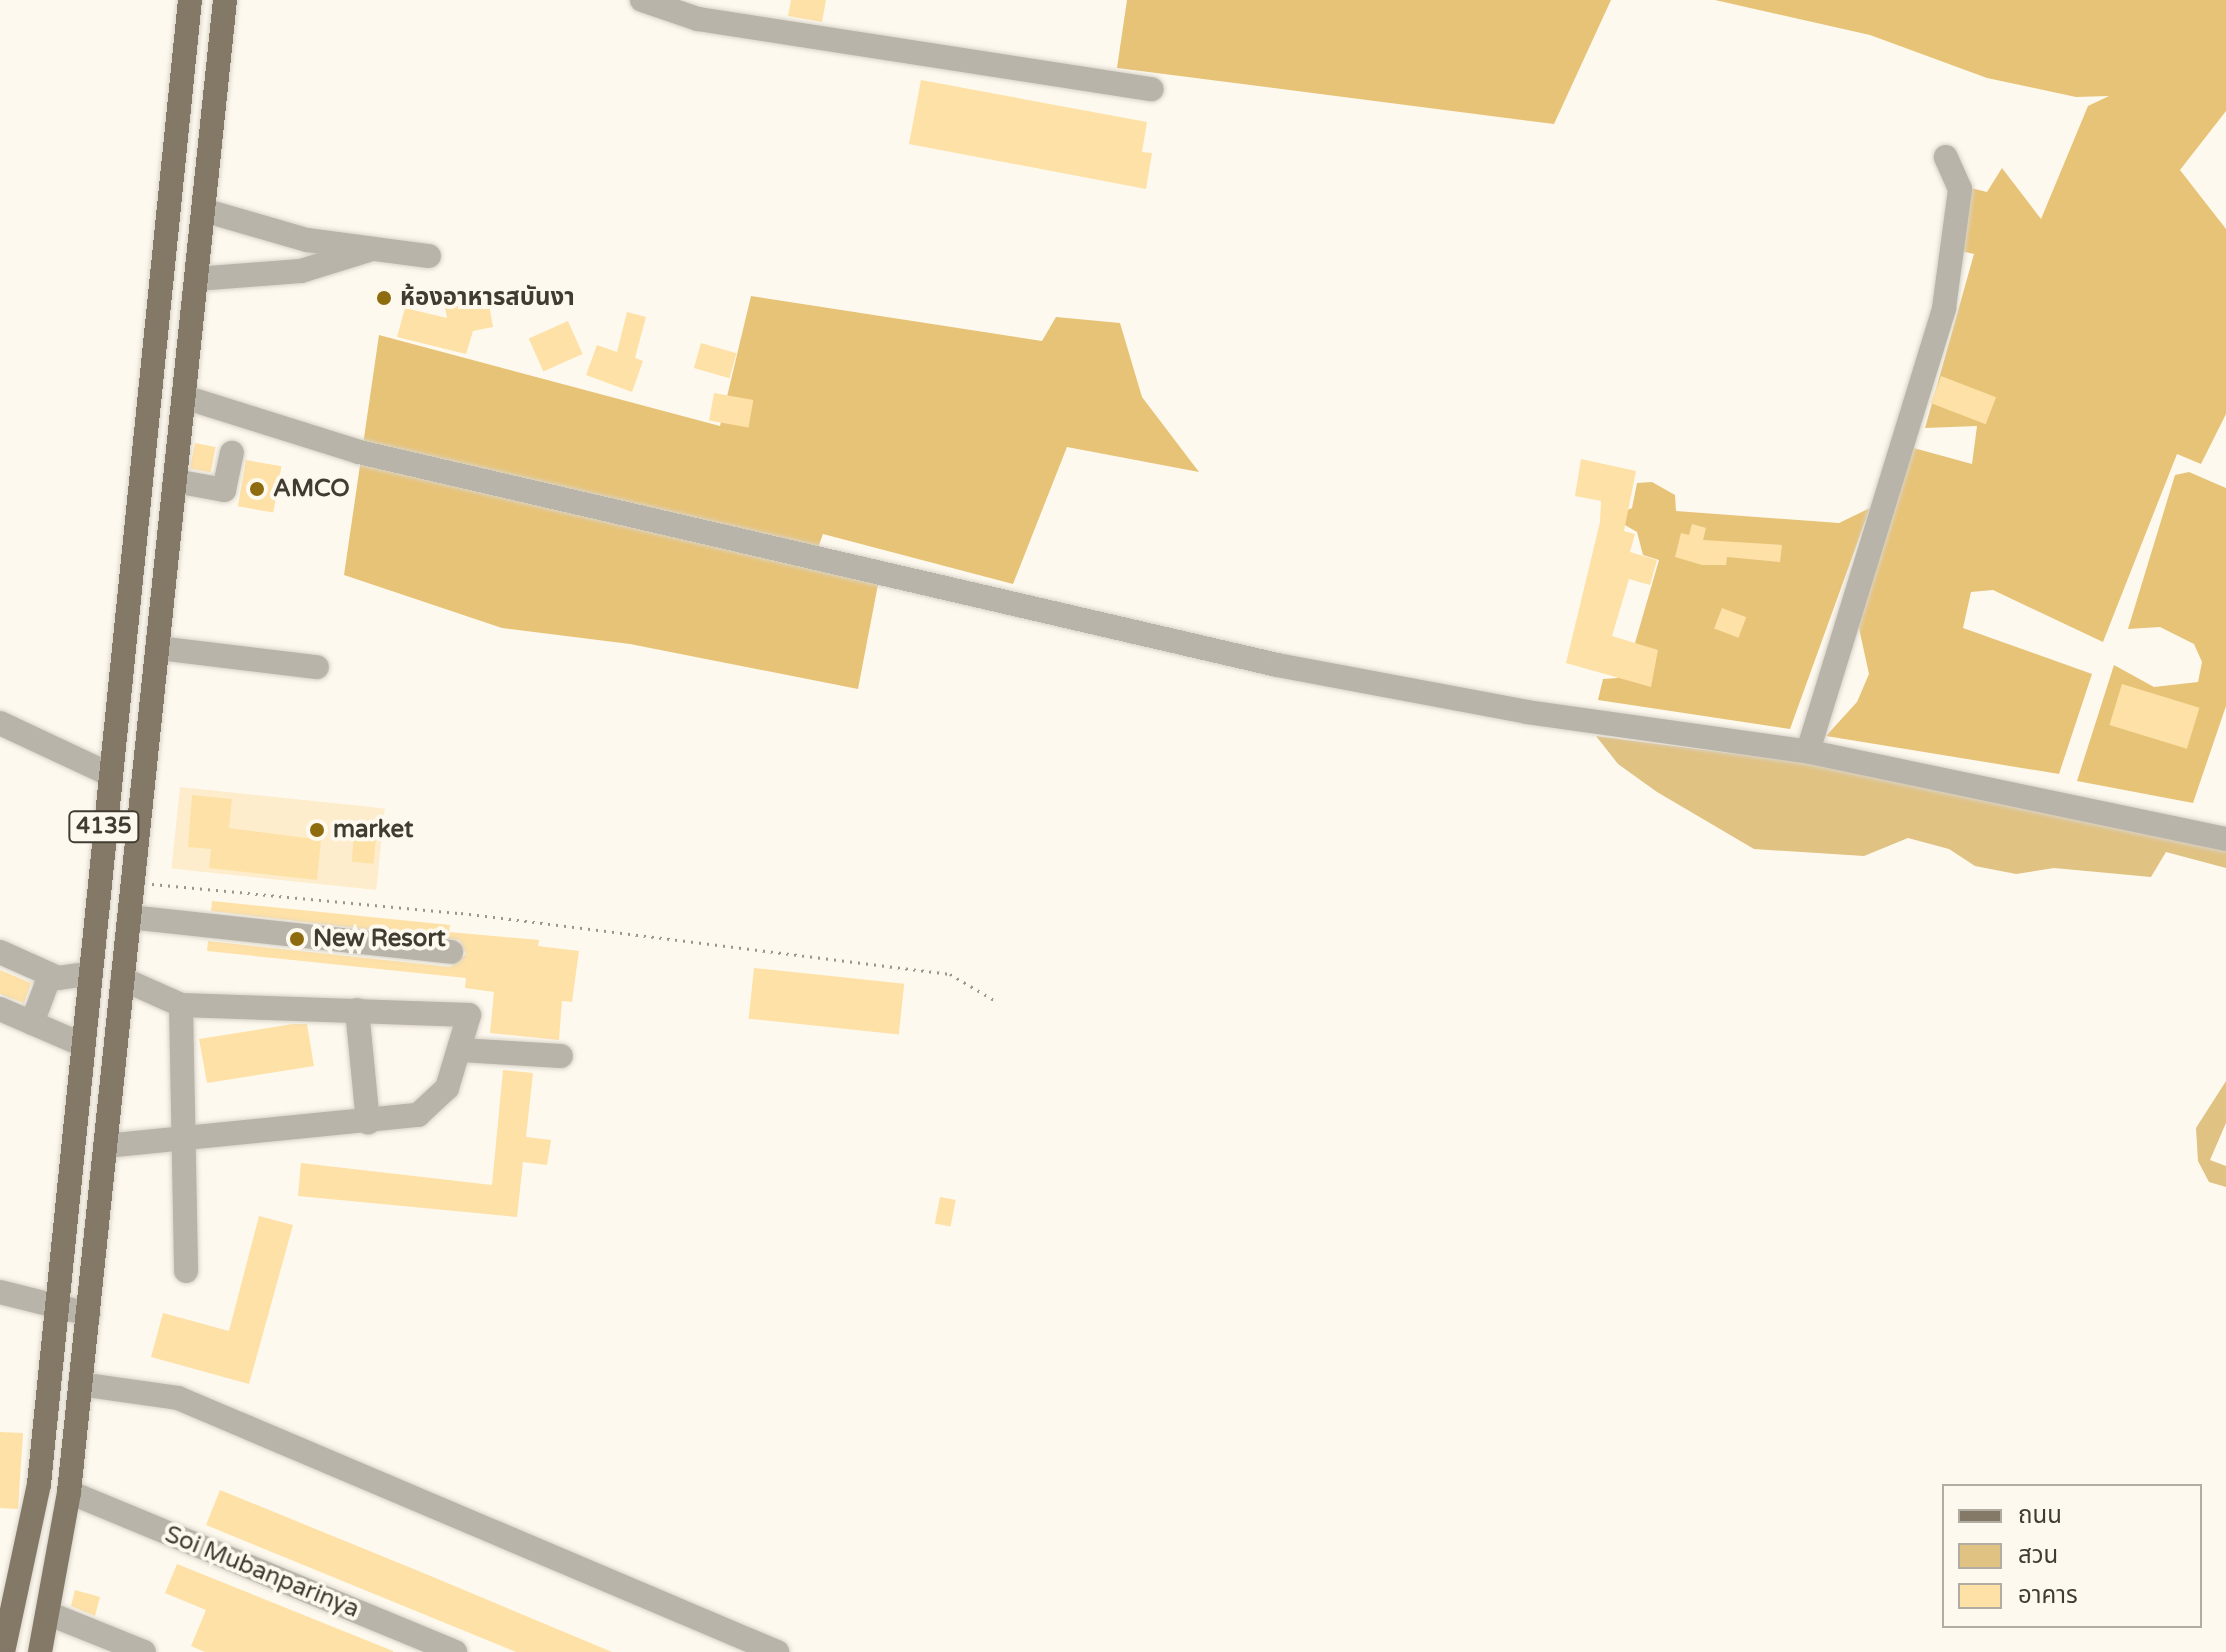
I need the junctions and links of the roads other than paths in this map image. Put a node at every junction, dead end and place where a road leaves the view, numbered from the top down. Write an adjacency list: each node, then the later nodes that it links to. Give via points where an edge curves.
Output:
1 (190, 0): 17 (main road, 4135)
2 (225, 0): 6 (main road, 4135)
3 (642, 0): 4 (street, via 698,19)
4 (1152, 89)
5 (1946, 157): 16 (street, via 1960,189 1944,308)
6 (203, 210): 7 (street, via 307,240); 9 (main road, 4135)
7 (371, 249): 8 (street); 9 (street, via 301,271)
8 (429, 256)
9 (196, 279): 10 (main road, 4135)
10 (184, 397): 12 (main road, 4135); 16 (street, via 359,452 1277,665 1527,712)
11 (232, 453): 12 (street, via 224,490)
12 (175, 481): 13 (main road, 4135)
13 (159, 648): 14 (street); 19 (main road, 4135)
14 (317, 667)
15 (0, 723): 17 (street)
16 (1808, 751): 18 (street)
17 (109, 774): 22 (main road, 4135)
18 (2226, 839)
19 (130, 917): 21 (street); 24 (main road, 4135)
20 (0, 952): 23 (street)
21 (451, 952)
22 (88, 974): 23 (street); 29 (main road, 4135)
23 (50, 975): 28 (street)
24 (123, 979): 25 (street); 34 (main road, 4135)
25 (181, 1005): 27 (street); 33 (street)
26 (0, 1009): 28 (street)
27 (357, 1010): 30 (street, via 469,1015); 32 (street)
28 (32, 1023): 29 (street)
29 (81, 1044): 37 (main road, 4135)
30 (460, 1050): 31 (street); 32 (street, via 436,1104 418,1115)
31 (561, 1056)
32 (368, 1122): 33 (street)
33 (183, 1139): 34 (street); 35 (street)
34 (105, 1146): 38 (main road, 4135)
35 (186, 1271)
36 (0, 1292): 37 (street)
37 (53, 1310): 38 (street); 42 (main road, 4135, via 39,1484)
38 (88, 1314): 39 (main road, 4135)
39 (80, 1384): 40 (main road, 4135); 46 (street, via 178,1398)
40 (69, 1492): 41 (main road, 4135); 45 (street, Soi Mubanparinya)
41 (52, 1615): 43 (main road, 4135); 44 (street)
42 (3, 1652)
43 (40, 1652)
44 (144, 1652)
45 (455, 1652)
46 (777, 1652)

